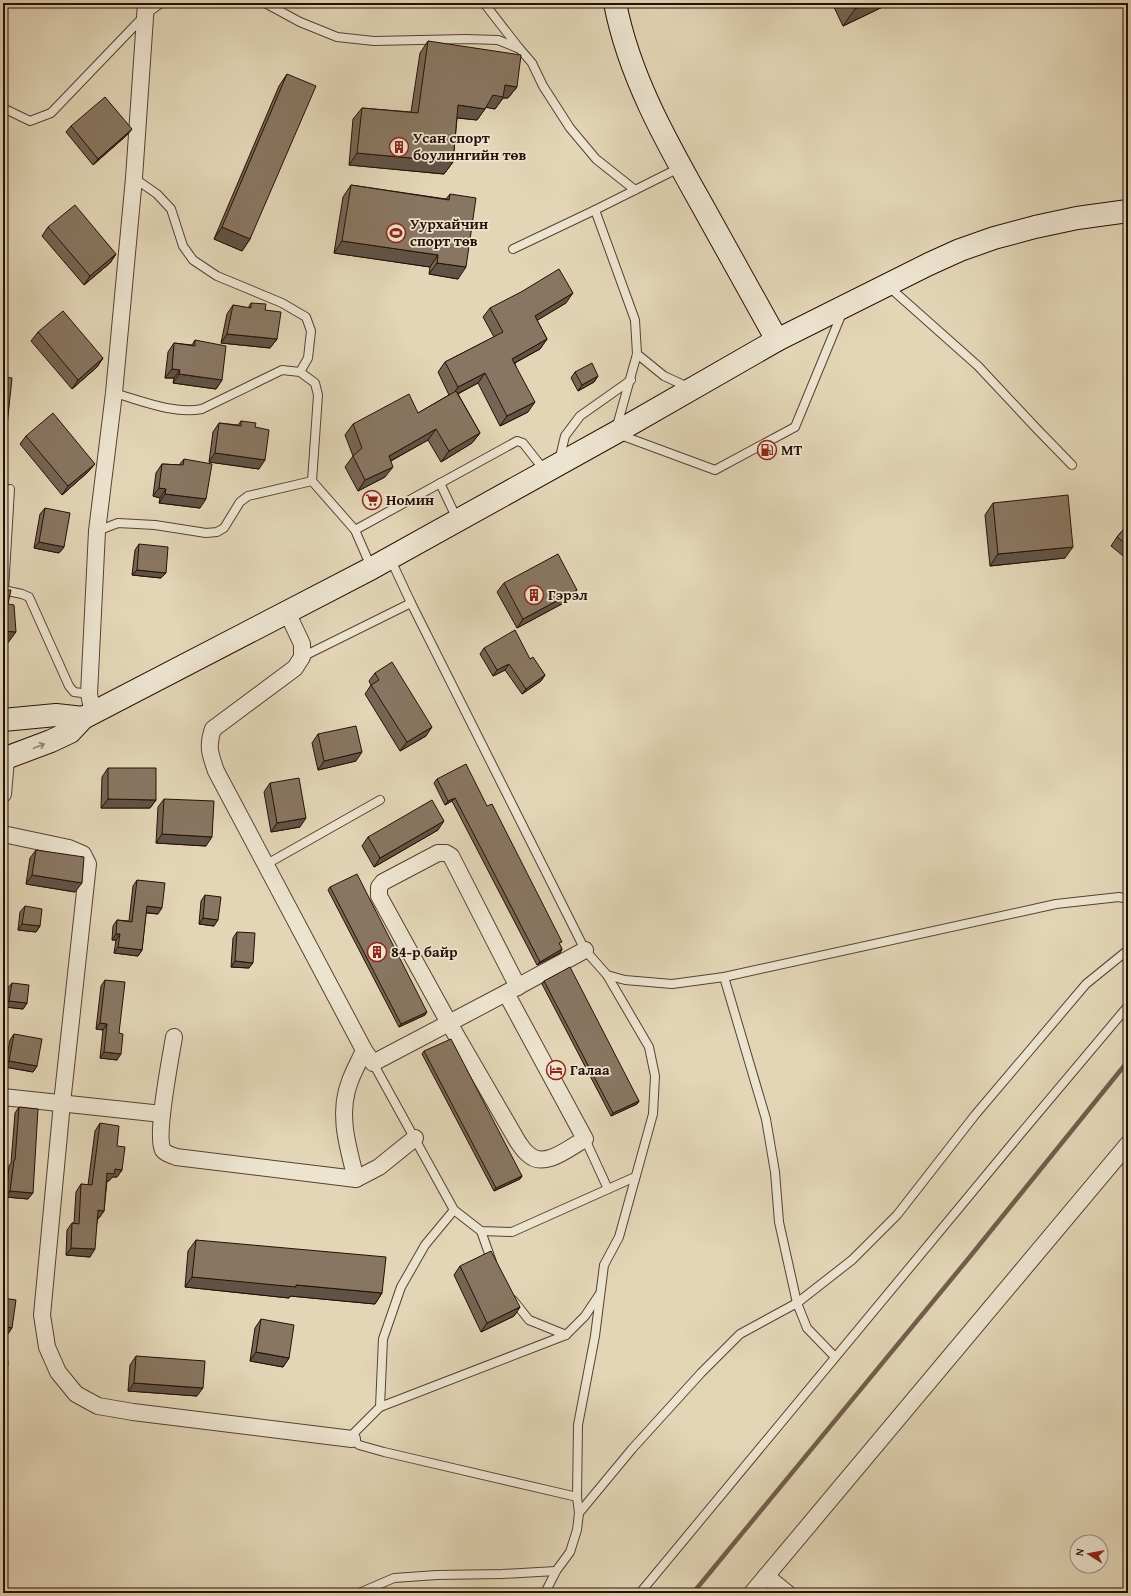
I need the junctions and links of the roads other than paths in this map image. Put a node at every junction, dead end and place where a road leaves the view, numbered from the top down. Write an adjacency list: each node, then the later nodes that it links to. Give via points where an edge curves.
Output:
1 (161, 3): 5 (lane)
2 (265, 3): 6 (lane, via 300,22 338,37 374,41 498,40)
3 (484, 3): 6 (lane)
4 (615, 3): 8 (main road, via 625,45 636,76)
5 (146, 8): 7 (lane, via 51,113 30,121); 9 (street)
6 (520, 49): 10 (lane, via 532,63 543,86 570,128 596,159)
7 (3, 108)
8 (680, 167): 10 (lane); 16 (main road)
9 (134, 178): 18 (lane, via 157,194 171,209 183,246 192,260 217,276 282,303 306,317 311,331 308,358); 21 (street)
10 (635, 190): 11 (lane)
11 (595, 210): 13 (lane); 17 (lane, via 635,320)
12 (1128, 211): 14 (main road, via 1042,225 994,238 960,250)
13 (513, 249)
14 (887, 284): 15 (main road); 23 (lane, via 978,366)
15 (844, 306): 16 (main road); 22 (lane, via 795,427 716,470)
16 (777, 340): 20 (main road)
17 (637, 354): 19 (lane); 20 (lane, via 664,376)
18 (300, 372): 21 (lane, via 282,370 194,411 182,412); 25 (lane, via 315,383 318,395)
19 (631, 380): 22 (lane); 24 (lane, via 580,416 565,436)
20 (692, 389): 22 (main road)
21 (114, 393): 30 (street)
22 (615, 433): 24 (main road)
23 (1072, 465)
24 (552, 468): 26 (lane, via 523,443 517,441); 28 (main road)
25 (312, 481): 29 (lane); 30 (lane, via 248,496 240,502 224,528 217,532 118,523)
26 (440, 483): 28 (lane); 29 (lane)
27 (10, 489): 32 (lane)
28 (457, 519): 31 (main road)
29 (355, 530): 31 (lane)
30 (97, 531): 36 (street)
31 (381, 563): 33 (lane); 34 (main road)
32 (3, 590): 36 (lane, via 29,598 69,686)
33 (411, 603): 35 (lane); 44 (lane)
34 (288, 612): 35 (street, via 302,644); 36 (main road)
35 (302, 657): 42 (street, via 295,668 213,730 209,741 216,771)
36 (88, 708): 37 (main road, via 56,716); 38 (main road, one-way to 36, via 70,732)
37 (3, 720)
38 (4, 759): 39 (street)
39 (3, 794)
40 (380, 800): 42 (lane)
41 (3, 834): 54 (street, via 69,848 83,854 87,859)
42 (265, 865): 52 (street)
43 (1128, 899): 47 (lane, via 1119,897 1056,904)
44 (585, 950): 46 (lane); 48 (street)
45 (1128, 950): 67 (lane, via 1086,984 975,1115 897,1215 852,1260)
46 (607, 975): 47 (lane, via 625,980 672,984); 59 (lane, via 649,1047 655,1076 653,1114)
47 (724, 977): 67 (lane, via 766,1119 775,1172 779,1222)
48 (512, 990): 50 (street); 50 (street, via 452,856 438,853 383,882 378,892); 57 (street)
49 (1128, 1006): 69 (lane)
50 (449, 1023): 52 (street); 57 (street, via 528,1155 539,1160 551,1158)
51 (174, 1037): 55 (street)
52 (369, 1056): 56 (lane); 60 (street, via 349,1082 344,1103 344,1130)
53 (3, 1097): 54 (street)
54 (62, 1103): 55 (street); 71 (street, via 42,1315 47,1347 58,1372 76,1394 98,1406 126,1411)
55 (162, 1114): 60 (street, via 160,1139 163,1149 176,1157)
56 (415, 1138): 60 (street, via 379,1167); 62 (lane)
57 (585, 1139): 61 (lane)
58 (1128, 1144): 75 (street)
59 (635, 1177): 61 (lane); 66 (lane, via 619,1237 604,1264)
60 (356, 1179)
61 (608, 1189): 63 (lane, via 512,1232)
62 (454, 1210): 63 (lane); 70 (lane, via 425,1245 401,1287 383,1339)
63 (481, 1231): 64 (lane)
64 (496, 1270)
65 (508, 1291): 68 (lane, via 530,1320)
66 (600, 1293): 68 (lane, via 585,1316); 72 (lane, via 595,1336 578,1425)
67 (797, 1304): 69 (lane, via 807,1328); 73 (lane, via 740,1334 637,1443)
68 (566, 1335): 70 (lane)
69 (835, 1357): 78 (lane)
70 (380, 1407): 71 (lane, via 353,1434)
71 (352, 1440): 72 (lane, via 384,1452)
72 (577, 1497): 73 (lane)
73 (579, 1513): 74 (lane, via 570,1552)
74 (556, 1570): 76 (lane, via 394,1578); 77 (lane)
75 (766, 1576): 79 (street); 80 (street)
76 (358, 1593)
77 (545, 1593)
78 (640, 1593)
79 (752, 1593)
80 (787, 1593)

